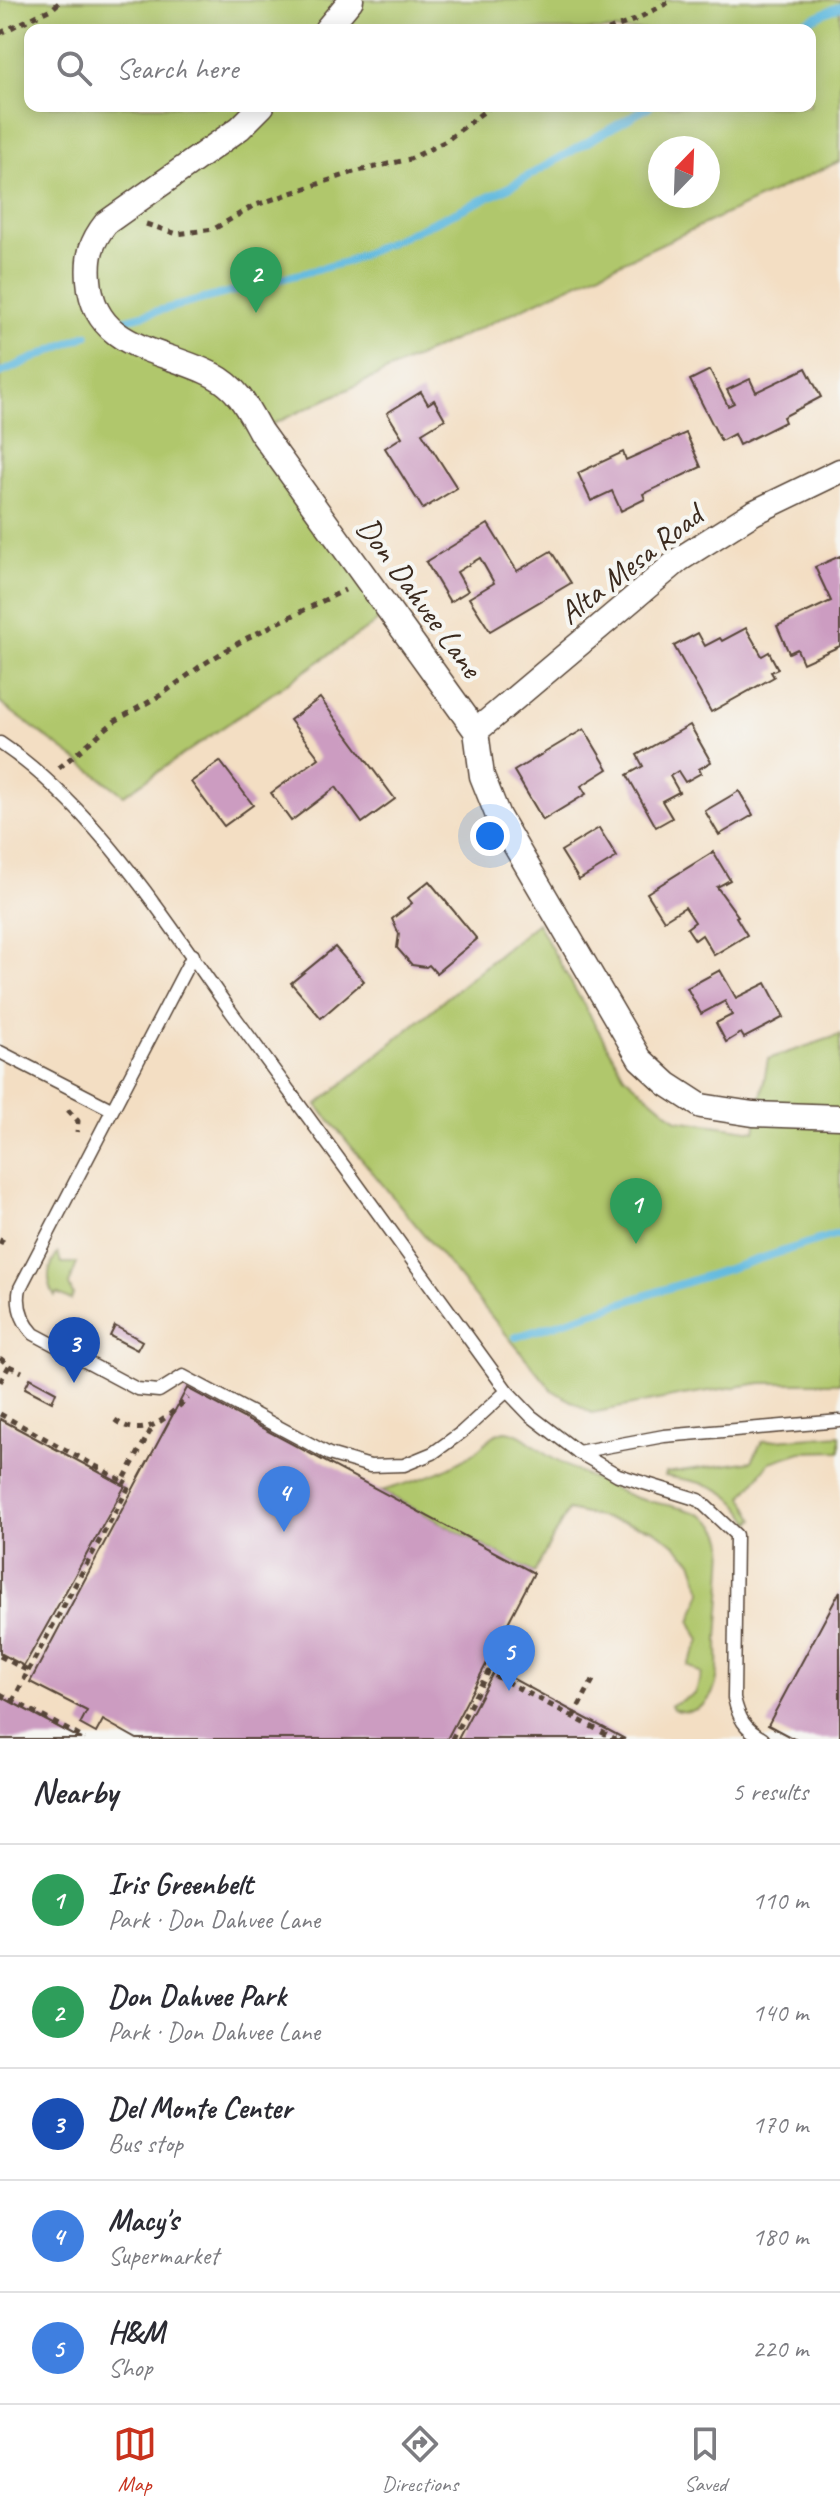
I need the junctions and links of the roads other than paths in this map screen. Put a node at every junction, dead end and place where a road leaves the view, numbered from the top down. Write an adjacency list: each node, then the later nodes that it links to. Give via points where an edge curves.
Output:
1 (351, 0): 2 (street)
2 (331, 24)
3 (256, 112): 5 (street, Don Dahvee Lane, via 106,223 92,241 90,297 110,329 131,343 214,376 243,398 260,431)
4 (840, 471): 5 (street, Alta Mesa Road, via 753,513 680,559)
5 (476, 731): 10 (street, Don Dahvee Lane, via 482,776 498,816 640,1059 701,1106)
6 (0, 743): 7 (lane, via 102,837)
7 (193, 955): 9 (lane); 11 (lane)
8 (0, 1052): 9 (lane)
9 (111, 1109): 11 (lane, via 20,1288 23,1319 34,1334 137,1389 159,1391 183,1376 329,1454 370,1466 404,1465 433,1453)
10 (840, 1117)
11 (507, 1391): 13 (lane)
12 (840, 1421): 13 (lane, via 664,1436)
13 (578, 1452): 14 (lane, via 618,1475 699,1500 736,1535 734,1698 747,1730)
14 (763, 1739)

